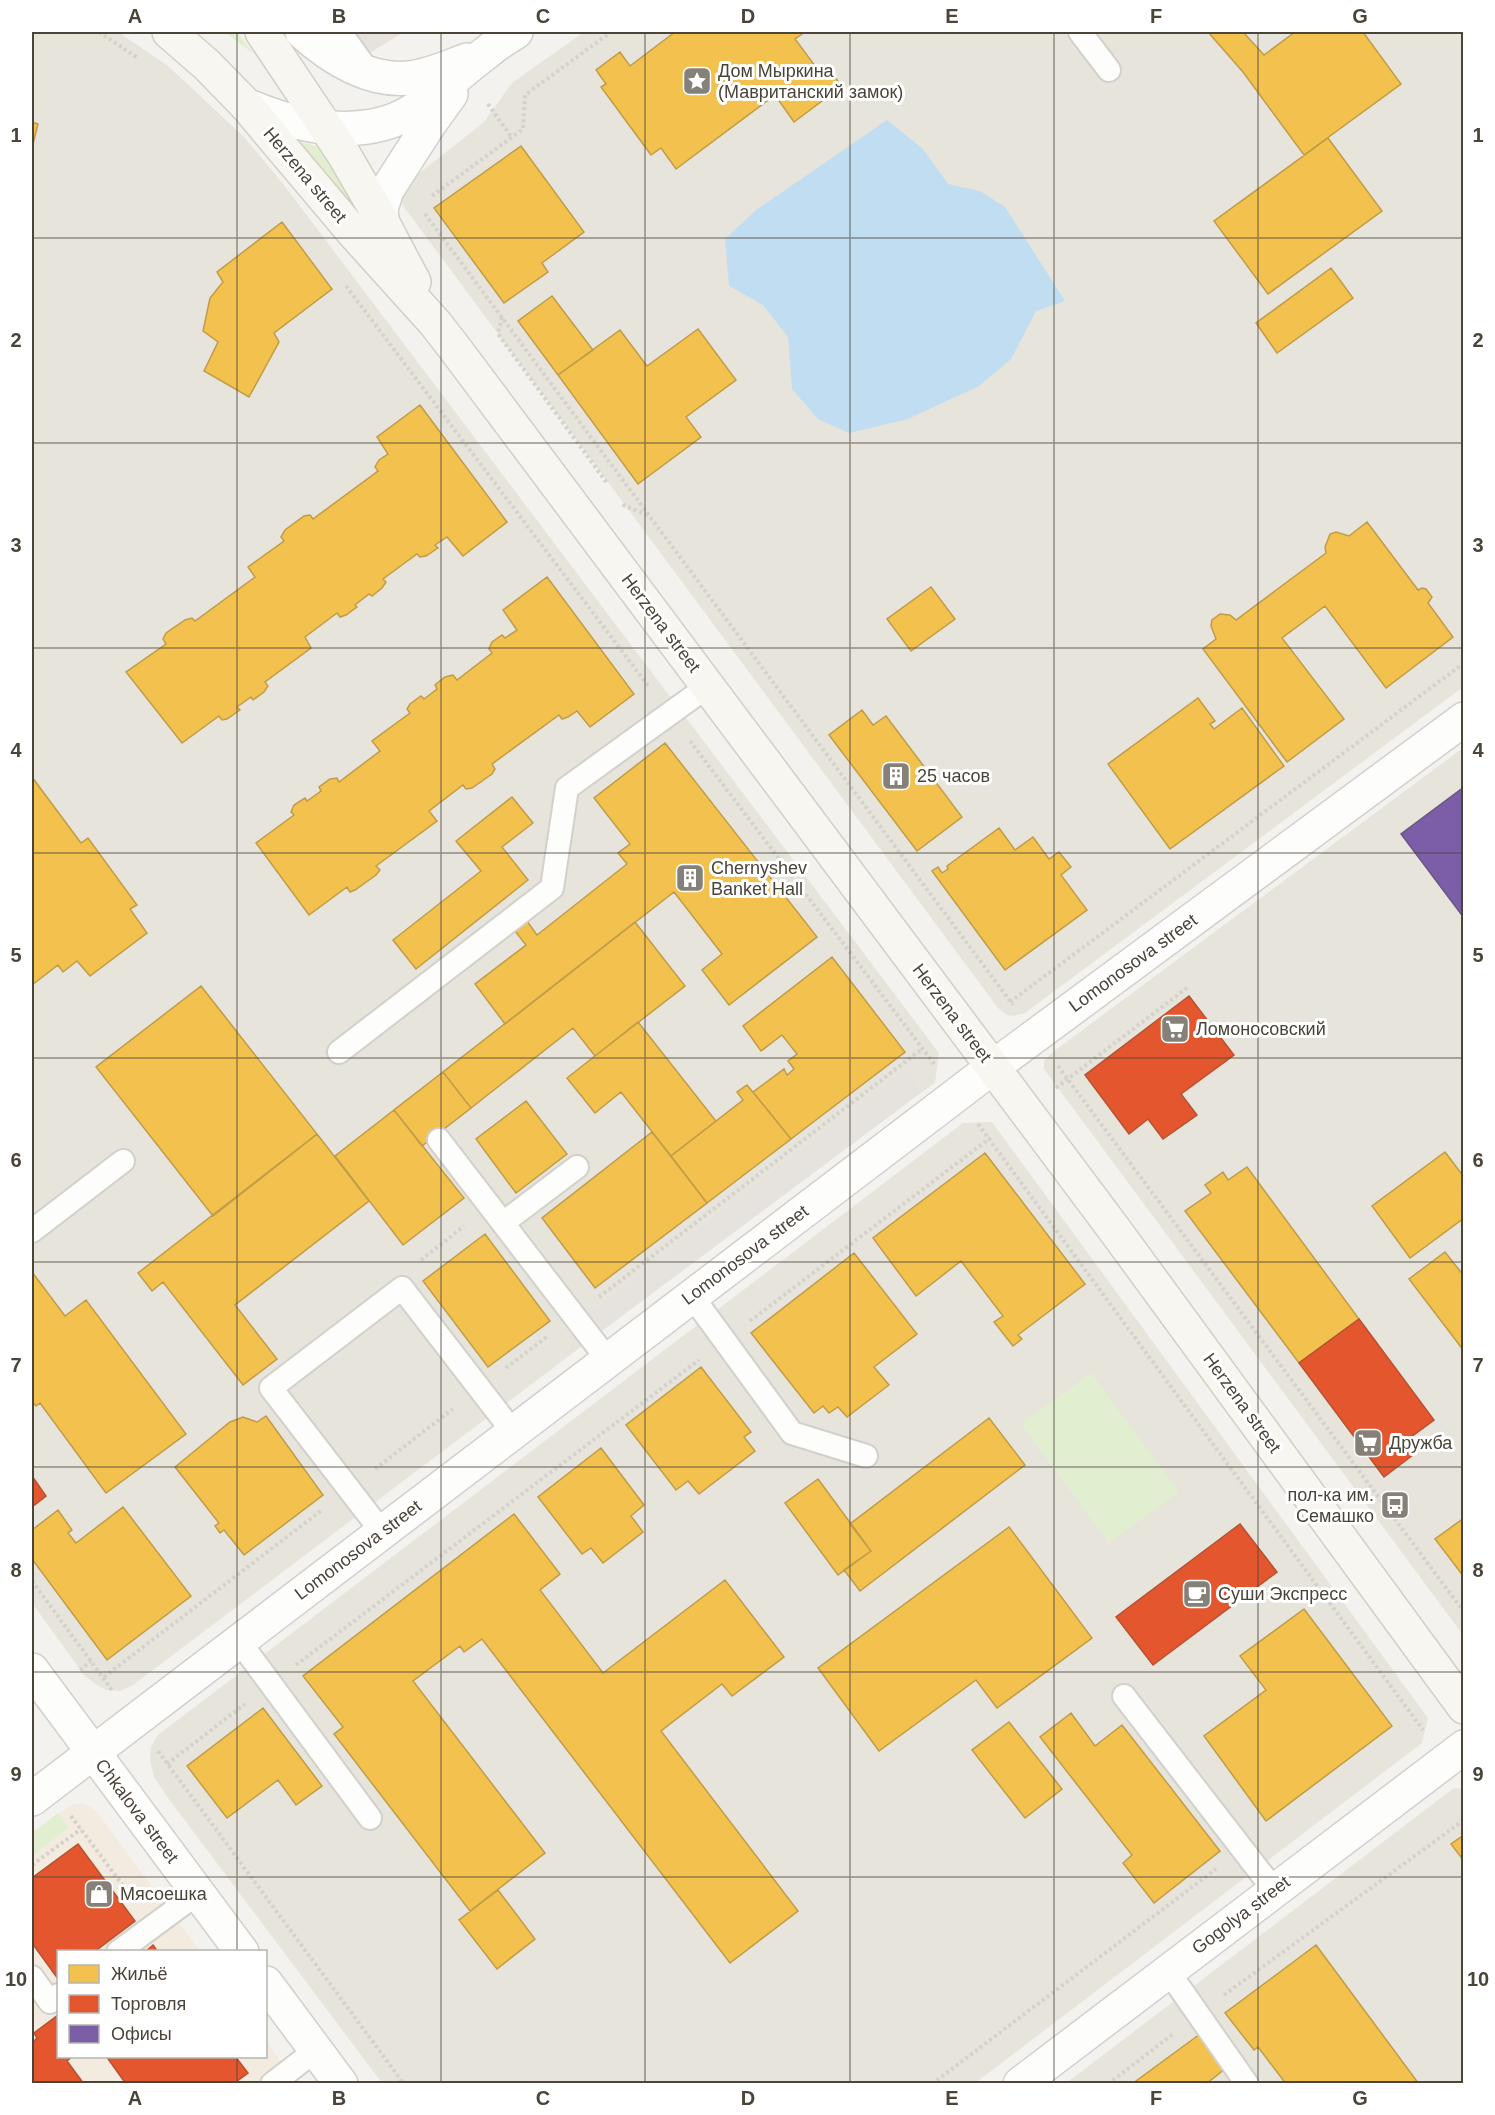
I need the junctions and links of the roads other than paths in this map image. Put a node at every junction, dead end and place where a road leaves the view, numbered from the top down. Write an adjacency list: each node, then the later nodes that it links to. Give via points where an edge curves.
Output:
1 (169, 32): 10 (main road, Herzena street)
2 (262, 32): 11 (main road, Herzena street)
3 (302, 32): 9 (street, via 340,61)
4 (340, 32): 9 (lane)
5 (516, 32): 7 (street)
6 (1080, 32): 8 (lane)
7 (485, 53): 9 (street, via 410,78); 11 (street, via 440,92 399,118 379,125); 12 (street, via 405,160 383,201)
8 (1109, 70)
9 (369, 73)
10 (246, 105): 11 (street); 13 (main road, Herzena street)
11 (326, 128): 12 (main road, Herzena street)
12 (382, 221): 13 (main road, Herzena street)
13 (435, 323): 14 (main road, Herzena street)
14 (708, 686): 16 (lane, via 567,788 552,888); 17 (main road, Herzena street)
15 (1464, 719): 17 (street, Lomonosova street)
16 (339, 1052)
17 (993, 1067): 23 (street, Lomonosova street); 31 (main road, Herzena street)
18 (439, 1140): 21 (lane)
19 (123, 1161): 22 (lane)
20 (577, 1167): 21 (lane)
21 (496, 1214): 24 (lane)
22 (32, 1231)
23 (692, 1296): 24 (street, Lomonosova street); 26 (lane, via 792,1432)
24 (608, 1360): 25 (street, Lomonosova street)
25 (513, 1432): 27 (street, Lomonosova street); 27 (lane, via 402,1288 271,1388)
26 (866, 1456)
27 (382, 1532): 28 (street, Lomonosova street)
28 (239, 1641): 33 (street, Lomonosova street); 35 (lane)
29 (32, 1670): 33 (street, Chkalova street)
30 (1124, 1696): 36 (lane)
31 (1464, 1707)
32 (1464, 1747): 36 (street, Gogolya street)
33 (93, 1752): 34 (street, Lomonosova street); 37 (street, Chkalova street)
34 (40, 1793)
35 (370, 1818)
36 (1274, 1890): 40 (street, Gogolya street)
37 (198, 1893): 38 (lane); 39 (street, Chkalova street)
38 (121, 1950)
39 (241, 1950)
40 (1168, 1971): 47 (street, Gogolya street); 48 (lane)
41 (32, 1977): 43 (lane, via 50,2002)
42 (267, 1984): 44 (street)
43 (57, 1996)
44 (316, 2050): 45 (lane); 46 (street)
45 (272, 2084)
46 (341, 2084)
47 (1020, 2084)
48 (1247, 2084)

